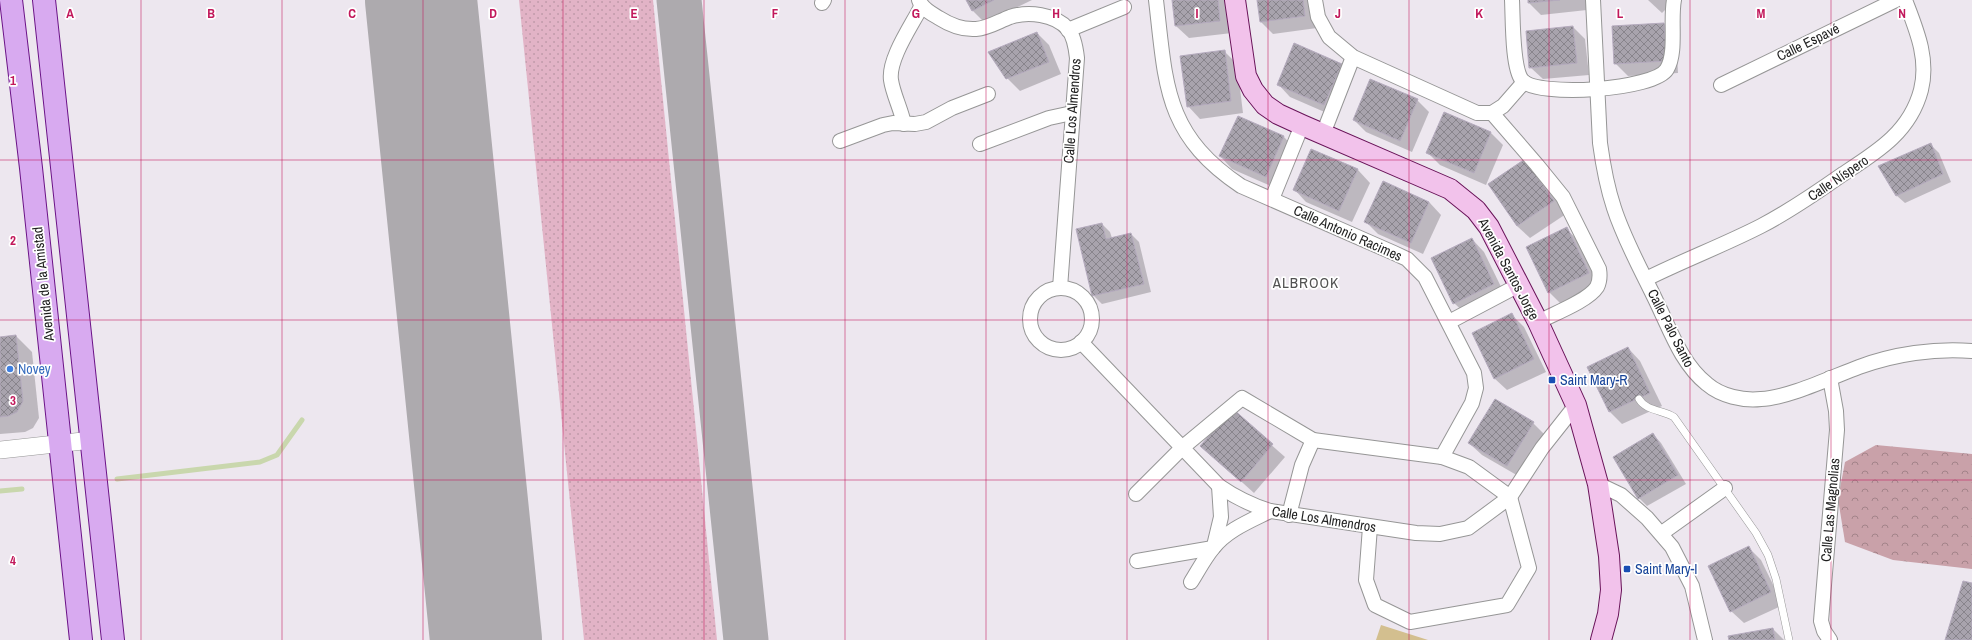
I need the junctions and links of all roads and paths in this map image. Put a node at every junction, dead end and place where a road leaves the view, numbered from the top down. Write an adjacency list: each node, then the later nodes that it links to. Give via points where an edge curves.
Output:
1 (11, 0): 39 (main road, Avenida de la Amistad)
2 (44, 0): 37 (main road)
3 (1156, 0): 26 (street, Calle Antonio Racimes, via 1167,87 1181,126 1198,150 1219,171 1241,186)
4 (1235, 0): 22 (main road, Avenida Santos Jorge, via 1242,63 1253,90 1265,105)
5 (1315, 0): 14 (street, via 1318,17 1329,38)
6 (1512, 0): 15 (street, via 1516,68)
7 (1593, 0): 17 (street, Calle Palo Santo)
8 (1674, 0): 17 (street, via 1671,59 1667,70 1657,78 1647,81)
9 (1896, 0): 16 (street, Calle Espavé)
10 (1905, 0): 27 (street, Calle Níspero, via 1921,42 1924,70 1917,102 1907,123 1899,132 1883,147 1792,209)
11 (920, 3): 13 (street, via 947,23 965,29 985,28 1010,17 1029,14 1051,19); 21 (street, via 891,69 891,82)
12 (1124, 7): 13 (street)
13 (1068, 30): 19 (street, Calle Los Almendros, via 1076,48 1077,58)
14 (1353, 57): 20 (street, via 1477,113); 23 (street)
15 (1524, 82): 17 (street, via 1537,88); 20 (street, via 1503,106)
16 (1721, 85)
17 (1597, 88): 27 (street, Calle Palo Santo, via 1600,143 1608,187 1622,228)
18 (988, 94): 21 (street, via 952,108 926,122)
19 (1072, 113): 25 (street, via 1049,118); 29 (street, Calle Los Almendros)
20 (1492, 113): 31 (street, via 1563,197 1599,269 1599,282 1592,293)
21 (904, 124): 24 (street, via 883,125)
22 (1302, 125): 23 (main road, Avenida Santos Jorge); 26 (street)
23 (1323, 134): 28 (main road, Avenida Santos Jorge, via 1462,196 1489,227)
24 (840, 141)
25 (980, 144)
26 (1272, 199): 30 (street, Calle Antonio Racimes, via 1407,259 1425,276)
27 (1646, 279): 34 (street, Calle Palo Santo, via 1681,354 1695,374 1708,385 1734,397 1762,399 1777,397)
28 (1520, 285): 30 (street); 31 (main road, Avenida Santos Jorge)
29 (1060, 288): 32 (street, via 1078,293 1090,308 1091,326); 32 (street, via 1040,296 1030,314 1031,325 1042,343 1051,348 1072,347)
30 (1449, 322): 42 (street, Calle Antonio Racimes, via 1474,373 1476,388 1472,403)
31 (1538, 322): 36 (main road, Avenida Santos Jorge)
32 (1081, 342): 40 (street, Calle Los Almendros)
33 (1972, 351): 34 (street, Calle Palo Santo, via 1942,351 1902,356 1861,366)
34 (1830, 378): 60 (street, Calle Las Magnolias, via 1837,430 1821,620)
35 (1639, 399): 45 (lane, via 1646,407 1674,417)
36 (1576, 405): 43 (main road, Avenida Santos Jorge); 47 (street, Calle Los Almendros, via 1542,448)
37 (92, 440): 39 (street); 56 (main road)
38 (1313, 440): 40 (street, via 1242,398); 42 (street); 49 (street, via 1301,470)
39 (60, 444): 41 (street); 55 (main road, Avenida de la Amistad)
40 (1183, 447): 44 (street, Calle Los Almendros); 46 (street)
41 (0, 450)
42 (1442, 457): 47 (street, via 1468,467)
43 (1598, 484): 51 (street, via 1621,495); 57 (main road, Avenida Santos Jorge, via 1609,556 1611,590)
44 (1219, 486): 48 (street, Calle Los Almendros, via 1235,497); 52 (street, via 1221,517)
45 (1725, 488): 51 (street); 59 (lane, via 1768,555 1776,579)
46 (1136, 494)
47 (1510, 497): 50 (street, Calle Los Almendros, via 1468,528 1440,534); 50 (street, via 1529,568 1507,605 1410,622 1375,605 1366,580)
48 (1270, 512): 49 (street, Calle Los Almendros); 52 (street, via 1237,528)
49 (1289, 514): 50 (street, Calle Los Almendros)
50 (1370, 526)
51 (1662, 533): 58 (street, via 1686,572)
52 (1213, 548): 53 (street); 54 (street)
53 (1137, 561)
54 (1191, 582)
55 (81, 640)
56 (113, 640)
57 (1601, 640)
58 (1706, 640)
59 (1789, 640)
60 (1830, 640)

